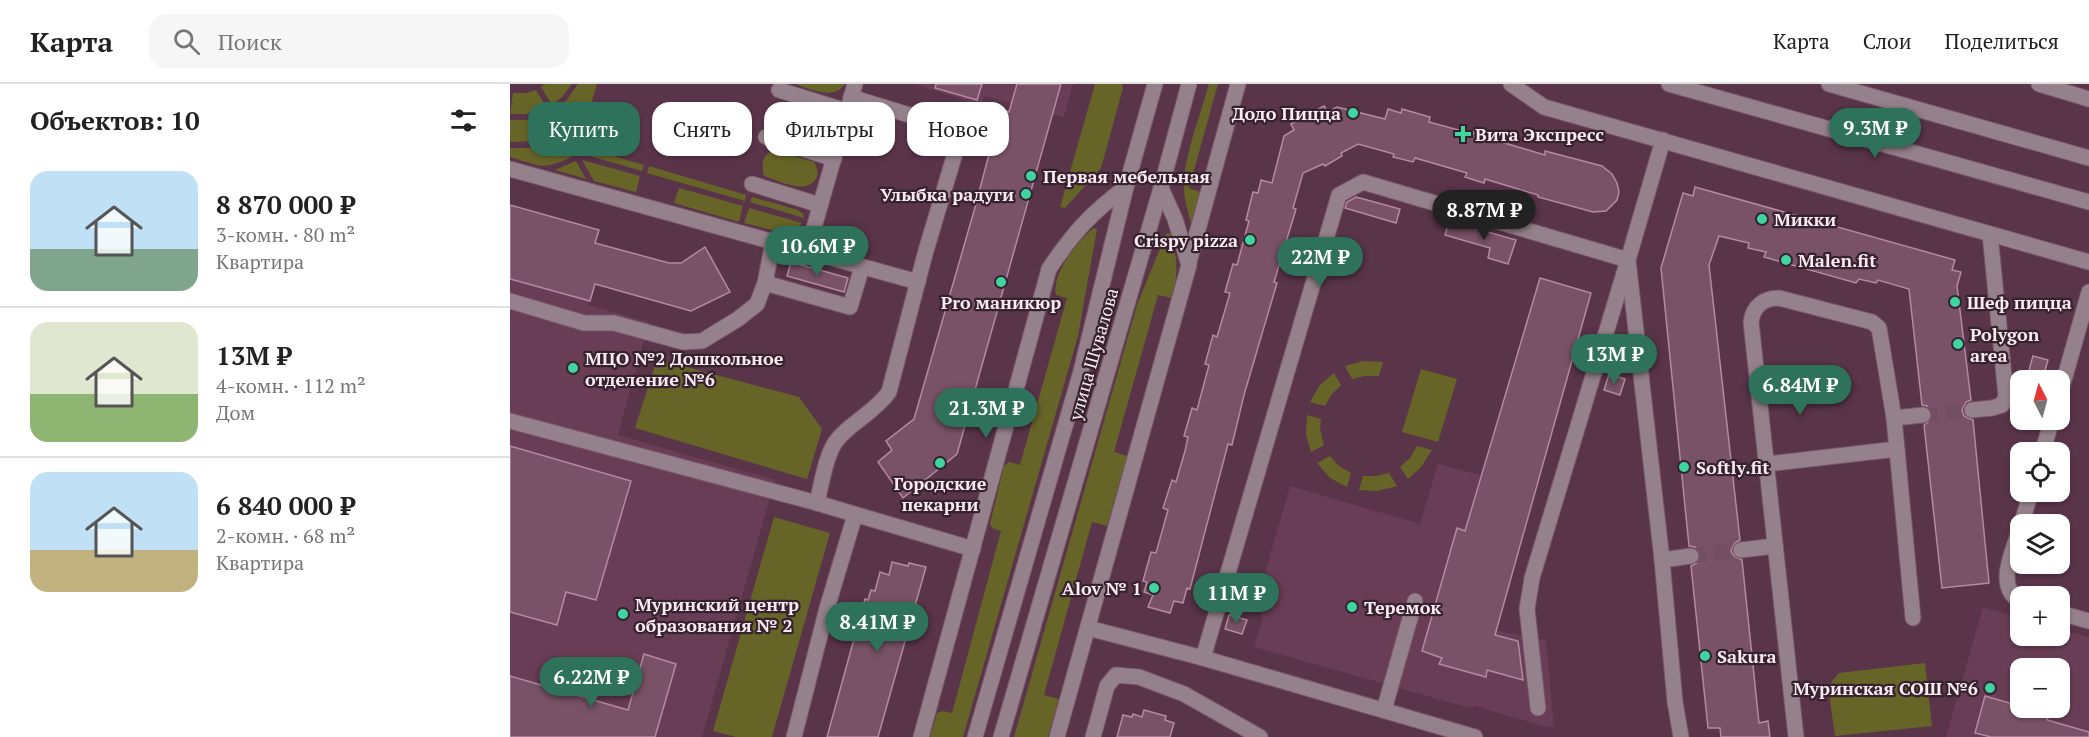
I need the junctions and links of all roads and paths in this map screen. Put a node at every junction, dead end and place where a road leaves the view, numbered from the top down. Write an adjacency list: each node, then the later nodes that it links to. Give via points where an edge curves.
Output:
1 (1155, 84): 17 (street, улица Шувалова)
2 (1189, 84): 18 (street, улица Шувалова)
3 (1238, 84): 26 (street)
4 (1511, 84): 11 (street, via 1544,107)
5 (1669, 84): 19 (street)
6 (1829, 84): 13 (street)
7 (2039, 84): 10 (street)
8 (779, 90): 9 (street)
9 (851, 97): 14 (street); 28 (street, via 948,127 956,137 956,150)
10 (2089, 99)
11 (1663, 140): 21 (street); 24 (street)
12 (825, 156): 14 (street)
13 (2089, 158)
14 (834, 159): 20 (street)
15 (510, 169): 22 (street)
16 (752, 184): 20 (street)
17 (1126, 187): 42 (street, via 1098,208 1068,240 1049,270); 58 (street, улица Шувалова, via 1081,371)
18 (1161, 188): 26 (street); 59 (street, улица Шувалова)
19 (2089, 202)
20 (820, 205): 23 (street)
21 (1990, 234): 25 (street); 33 (street, via 2006,396 2002,405)
22 (773, 242): 23 (street); 29 (street)
23 (807, 252): 27 (street)
24 (1628, 260): 45 (street); 53 (street, via 1363,182 1339,195); 54 (street, via 1532,578 1527,609)
25 (2089, 262)
26 (1189, 265): 52 (street)
27 (862, 267): 28 (street); 29 (street, via 850,307)
28 (918, 282): 39 (street, via 889,392 836,441)
29 (765, 283): 31 (street, via 757,304 702,341 682,342 614,323 584,322)
30 (2089, 292): 32 (street)
31 (510, 301)
32 (2067, 370)
33 (1972, 410)
34 (1923, 415): 35 (street)
35 (1894, 418): 37 (street); 38 (street, via 1877,324 1769,298 1752,313 1750,322)
36 (510, 421): 39 (street)
37 (1897, 449): 38 (street); 50 (street)
38 (1767, 464): 41 (street)
39 (817, 503): 40 (street)
40 (855, 515): 42 (street); 56 (street)
41 (1775, 546): 43 (street); 65 (street)
42 (974, 549): 57 (street)
43 (1741, 550)
44 (1691, 556): 45 (street)
45 (1662, 560): 64 (street)
46 (2010, 565): 47 (street)
47 (2010, 592)
48 (1414, 601): 55 (street)
49 (2070, 616): 51 (street)
50 (1913, 618)
51 (2089, 621)
52 (1088, 628): 53 (street); 60 (street)
53 (1203, 658): 55 (street)
54 (1538, 708)
55 (1384, 710): 63 (street)
56 (794, 737)
57 (921, 737)
58 (975, 737)
59 (1001, 737)
60 (1057, 737)
61 (1093, 737): 62 (street, via 1107,686 1116,675 1139,677 1184,694)
62 (1260, 737)
63 (1475, 737)
64 (1681, 737)
65 (1796, 737)

